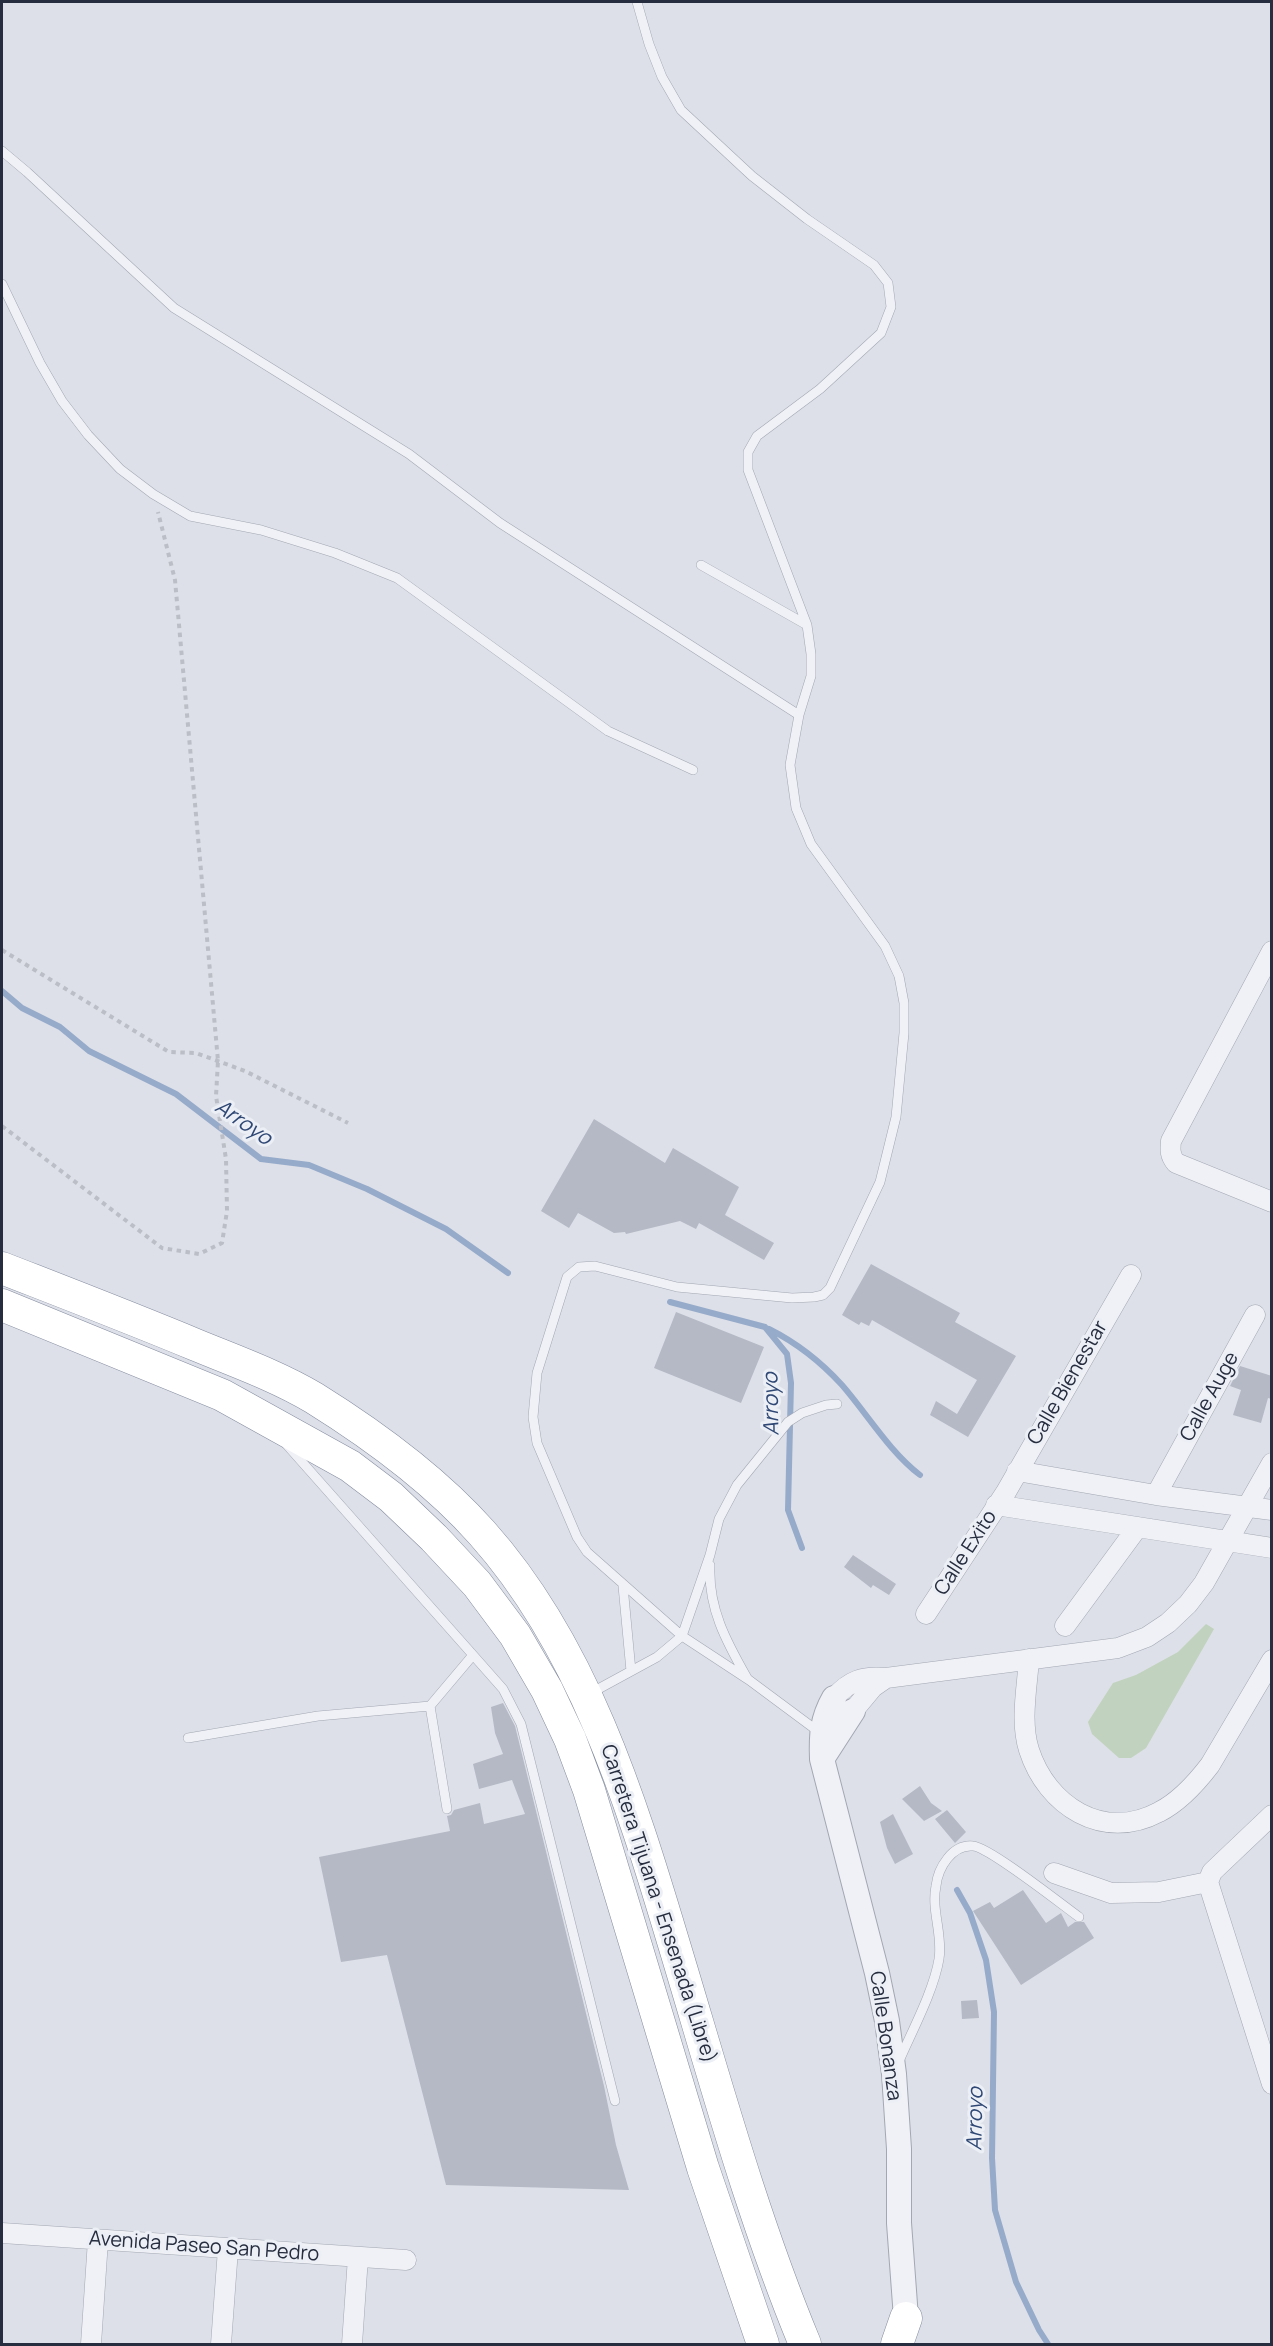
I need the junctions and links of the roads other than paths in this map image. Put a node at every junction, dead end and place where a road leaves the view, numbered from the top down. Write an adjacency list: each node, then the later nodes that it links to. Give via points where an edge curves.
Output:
1 (637, 2): 5 (lane, via 662,77 681,111 752,176 874,265 888,283 891,307 881,333 820,389 758,436 748,452 748,470)
2 (2, 151): 6 (lane, via 174,308 409,454 500,523)
3 (2, 284): 7 (lane, via 62,400 120,469 153,494 190,516 261,530 397,578 608,731)
4 (701, 565): 5 (lane)
5 (807, 625): 6 (lane, via 811,676)
6 (799, 714): 26 (lane, via 790,765 796,808 811,844 885,946 899,976 904,1033 896,1117 880,1182 830,1288 823,1295 792,1298 677,1287 595,1266 579,1267 567,1277 537,1373 533,1418 537,1443 577,1538)
7 (693, 770)
8 (1272, 951): 9 (street, via 1171,1141 1171,1157 1176,1163)
9 (1272, 1202)
10 (2, 1268): 35 (highway, Carretera Tijuana - Ensenada (Libre), via 266,1374 310,1396 390,1450 440,1490 484,1535 555,1636)
11 (1131, 1275): 17 (street, Calle Bienestar)
12 (2, 1305): 15 (highway, Carretera Tijuana - Ensenada (Libre), via 222,1395)
13 (1255, 1315): 18 (street, Calle Auge)
14 (837, 1404): 25 (lane, via 802,1413 788,1422 737,1485 719,1519)
15 (260, 1415): 30 (lane); 58 (highway, Carretera Tijuana - Ensenada (Libre), via 350,1466 391,1497 477,1584 515,1635 547,1689 589,1790 703,2168)
16 (1272, 1463): 20 (street)
17 (1017, 1471): 18 (street); 19 (street, Calle Bienestar)
18 (1160, 1487): 20 (street)
19 (1001, 1498): 22 (street); 27 (street, Calle Exito)
20 (1248, 1507): 21 (street); 23 (street)
21 (1272, 1510)
22 (1137, 1528): 23 (street); 28 (street)
23 (1228, 1541): 24 (street); 31 (street, via 1188,1604 1147,1636 1118,1648)
24 (1272, 1548)
25 (710, 1555): 29 (lane); 34 (lane, via 709,1586 715,1612 726,1641)
26 (623, 1586): 29 (lane); 33 (lane)
27 (926, 1614)
28 (1065, 1626)
29 (682, 1636): 33 (lane, via 657,1658); 34 (lane)
30 (474, 1655): 37 (lane); 47 (lane, via 503,1689 521,1724)
31 (1029, 1659): 32 (street, via 1024,1726 1028,1750 1042,1780 1059,1800 1105,1824 1159,1812 1199,1778); 36 (street, via 886,1678)
32 (1272, 1660)
33 (631, 1671): 35 (lane)
34 (749, 1680): 39 (lane)
35 (587, 1695): 51 (highway, Carretera Tijuana - Ensenada (Libre), via 641,1837)
36 (844, 1704): 39 (street)
37 (430, 1706): 38 (lane, via 318,1716); 40 (lane)
38 (188, 1738)
39 (825, 1745): 45 (street, Calle Bonanza, via 877,1973)
40 (447, 1809)
41 (1272, 1815): 43 (street, via 1212,1872)
42 (1054, 1873): 43 (street, via 1111,1893 1159,1892)
43 (1209, 1882): 46 (street)
44 (1079, 1917): 45 (lane, via 992,1855 974,1846 959,1847 941,1870 936,1885 934,1907 940,1955 937,1972)
45 (894, 2074): 54 (street, Calle Bonanza)
46 (1272, 2084)
47 (615, 2101)
48 (2, 2233): 49 (street, Avenida Paseo San Pedro)
49 (98, 2240): 50 (street, Avenida Paseo San Pedro); 55 (street)
50 (228, 2248): 52 (street, Avenida Paseo San Pedro); 56 (street)
51 (768, 2249): 59 (highway, Carretera Tijuana - Ensenada (Libre)); 60 (highway)
52 (358, 2257): 53 (street, Avenida Paseo San Pedro); 57 (street)
53 (406, 2260)
54 (905, 2336)
55 (92, 2344)
56 (221, 2344)
57 (352, 2344)
58 (763, 2344)
59 (805, 2344)
60 (827, 2344)

